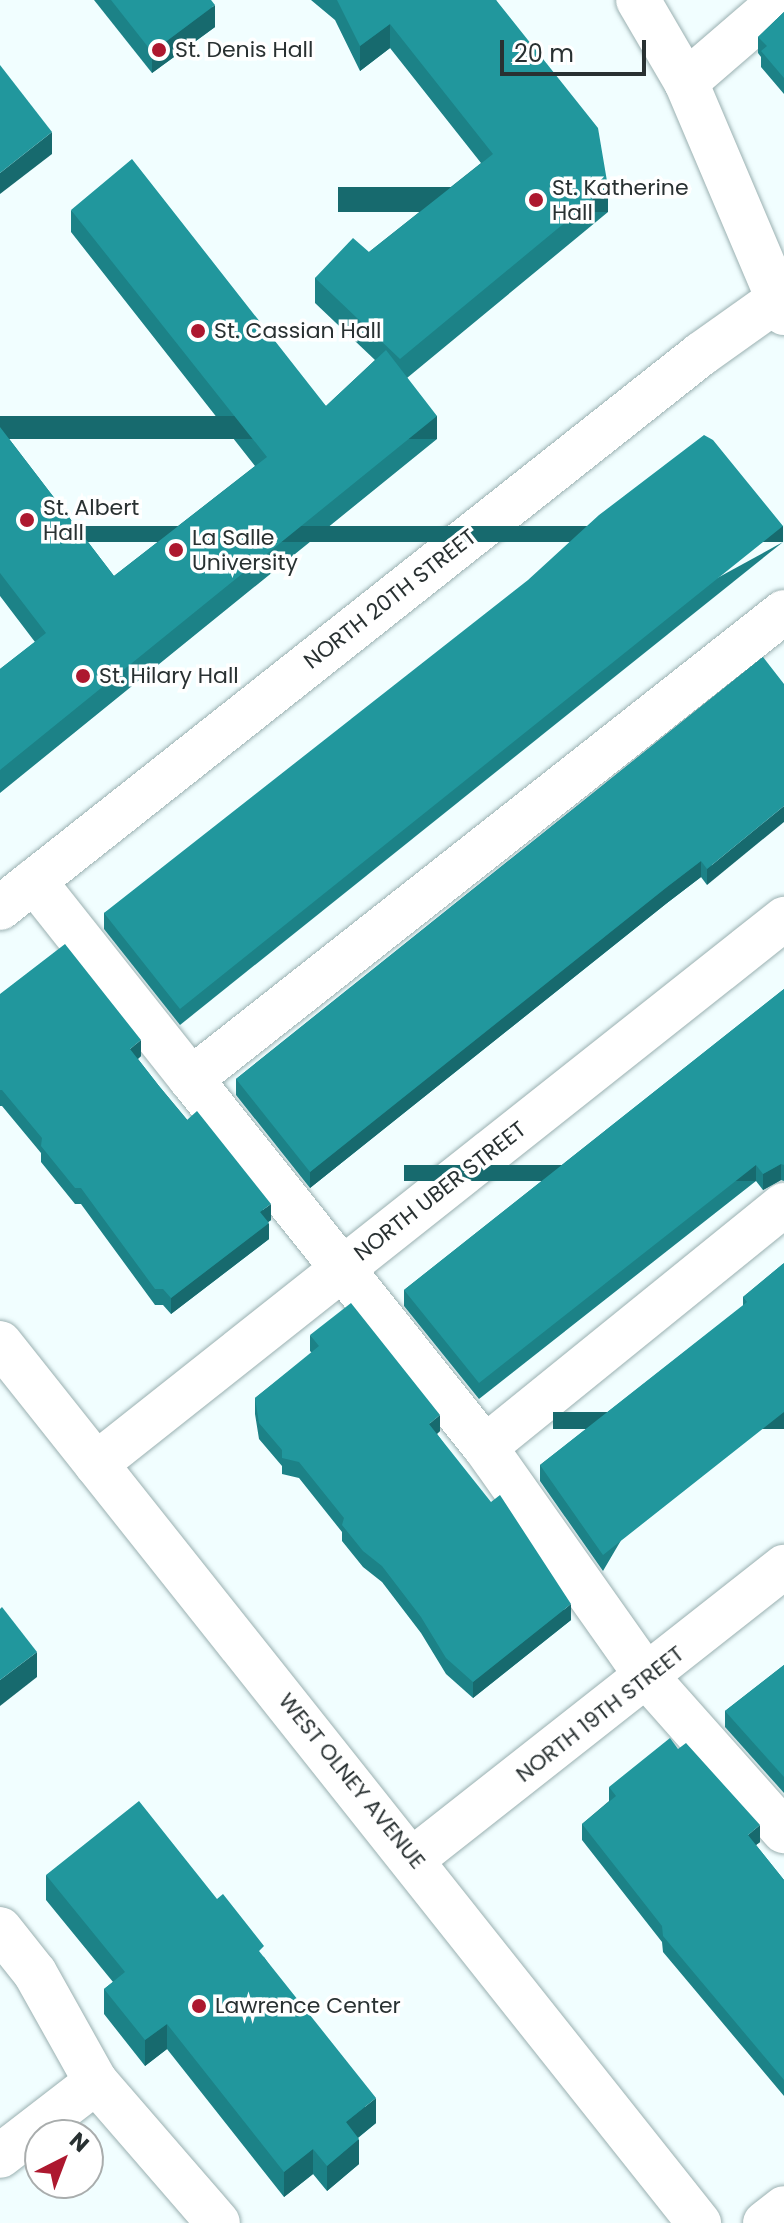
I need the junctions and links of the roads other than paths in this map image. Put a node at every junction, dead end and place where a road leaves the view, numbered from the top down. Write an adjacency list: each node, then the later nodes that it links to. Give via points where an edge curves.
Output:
1 (638, 0): 3 (street)
2 (781, 0): 3 (street)
3 (686, 82): 4 (street)
4 (783, 302): 6 (street, NORTH 20TH STREET, via 701,354)
5 (784, 612): 9 (street)
6 (34, 881): 7 (street, NORTH 20TH STREET); 9 (street)
7 (0, 908)
8 (784, 919): 11 (street, NORTH UBER STREET)
9 (191, 1079): 11 (street)
10 (784, 1205): 13 (street)
11 (341, 1270): 13 (street); 14 (street, NORTH UBER STREET)
12 (0, 1343): 14 (street, WEST OLNEY AVENUE)
13 (485, 1447): 16 (street)
14 (96, 1464): 18 (street, WEST OLNEY AVENUE)
15 (784, 1567): 16 (street, NORTH 19TH STREET)
16 (648, 1678): 17 (street); 18 (street, NORTH 19TH STREET)
17 (784, 1831)
18 (414, 1858): 24 (street, WEST OLNEY AVENUE)
19 (0, 1929): 20 (street, via 35,1973)
20 (96, 2082): 21 (street); 23 (street)
21 (0, 2156)
22 (784, 2208): 25 (street)
23 (218, 2223)
24 (699, 2223)
25 (765, 2223)

